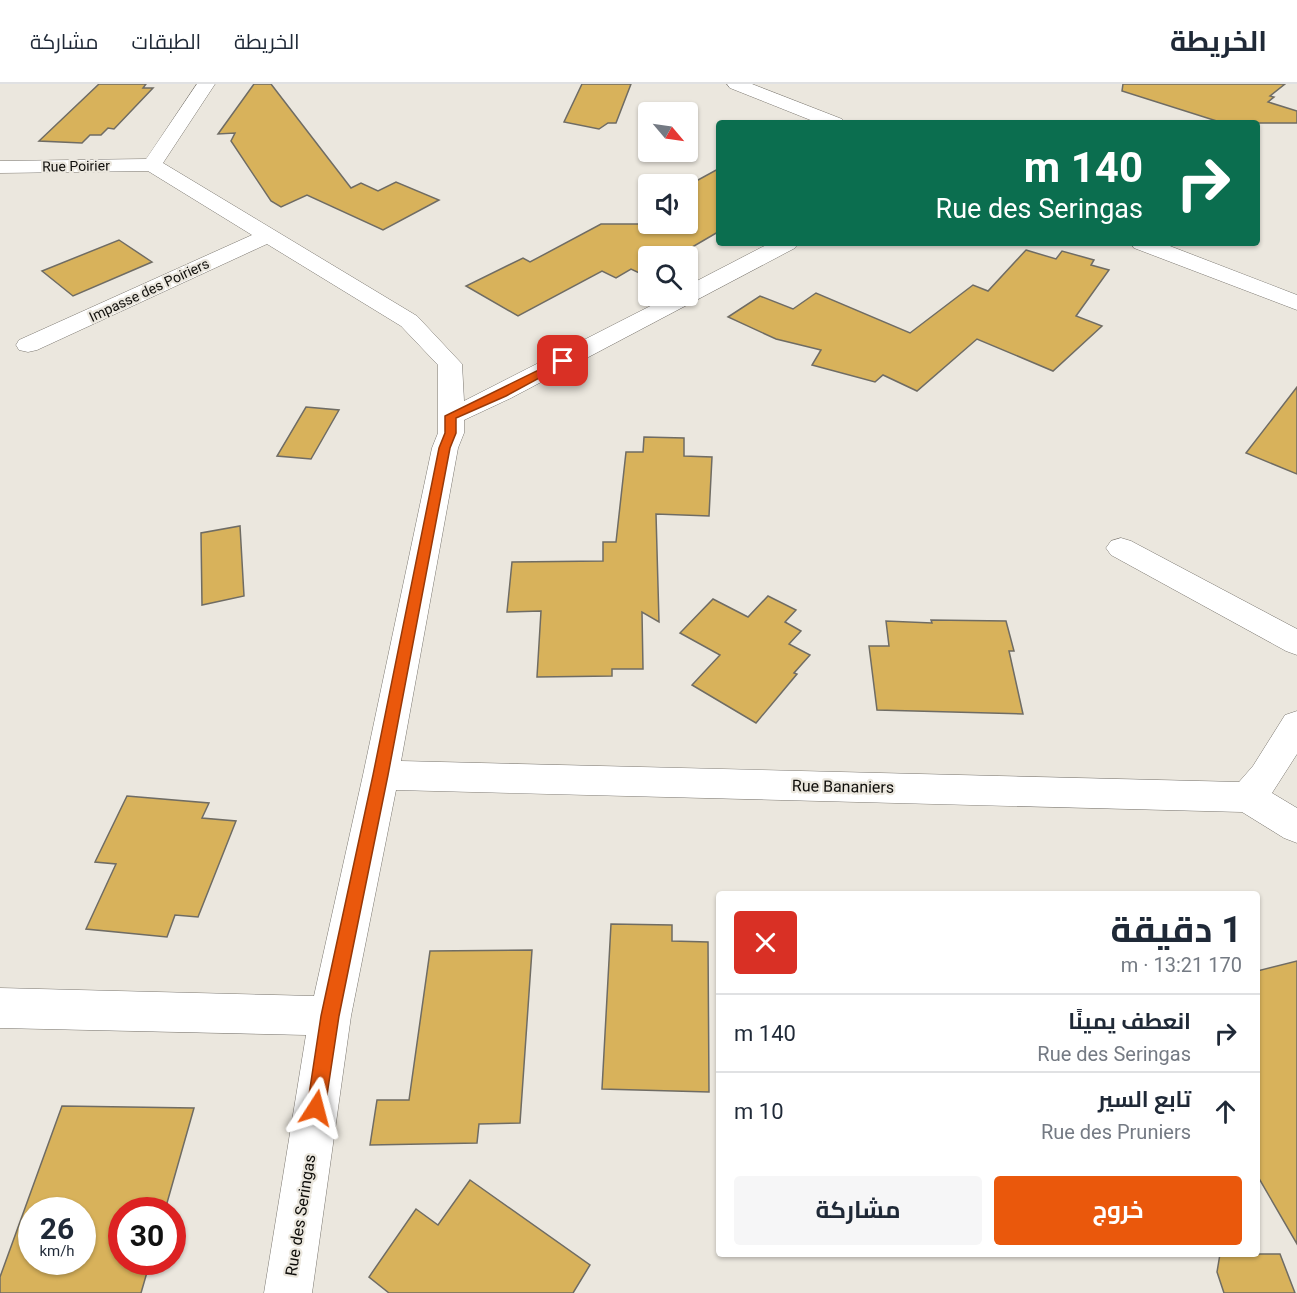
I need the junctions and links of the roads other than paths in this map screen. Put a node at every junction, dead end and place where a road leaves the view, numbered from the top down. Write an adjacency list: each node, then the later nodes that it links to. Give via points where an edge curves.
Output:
1 (206, 84): 4 (street)
2 (746, 85): 3 (street)
3 (828, 120)
4 (152, 165): 5 (street, Rue Poirier); 6 (street, Rue des Seringas)
5 (0, 167)
6 (270, 235): 10 (street, Impasse des Poiriers); 11 (street, Rue des Seringas, via 409,321 450,364)
7 (781, 246): 11 (street)
8 (1150, 246): 9 (street)
9 (1297, 303)
10 (28, 345)
11 (451, 416): 15 (street, Rue des Seringas, via 451,433)
12 (1121, 548): 13 (street)
13 (1297, 643)
14 (1297, 725): 16 (street)
15 (381, 775): 16 (street, Rue Bananiers); 19 (street, Rue des Seringas)
16 (1248, 797): 17 (street)
17 (1297, 827)
18 (0, 1008): 19 (street)
19 (330, 1016): 20 (street, Rue des Seringas)
20 (288, 1293)

